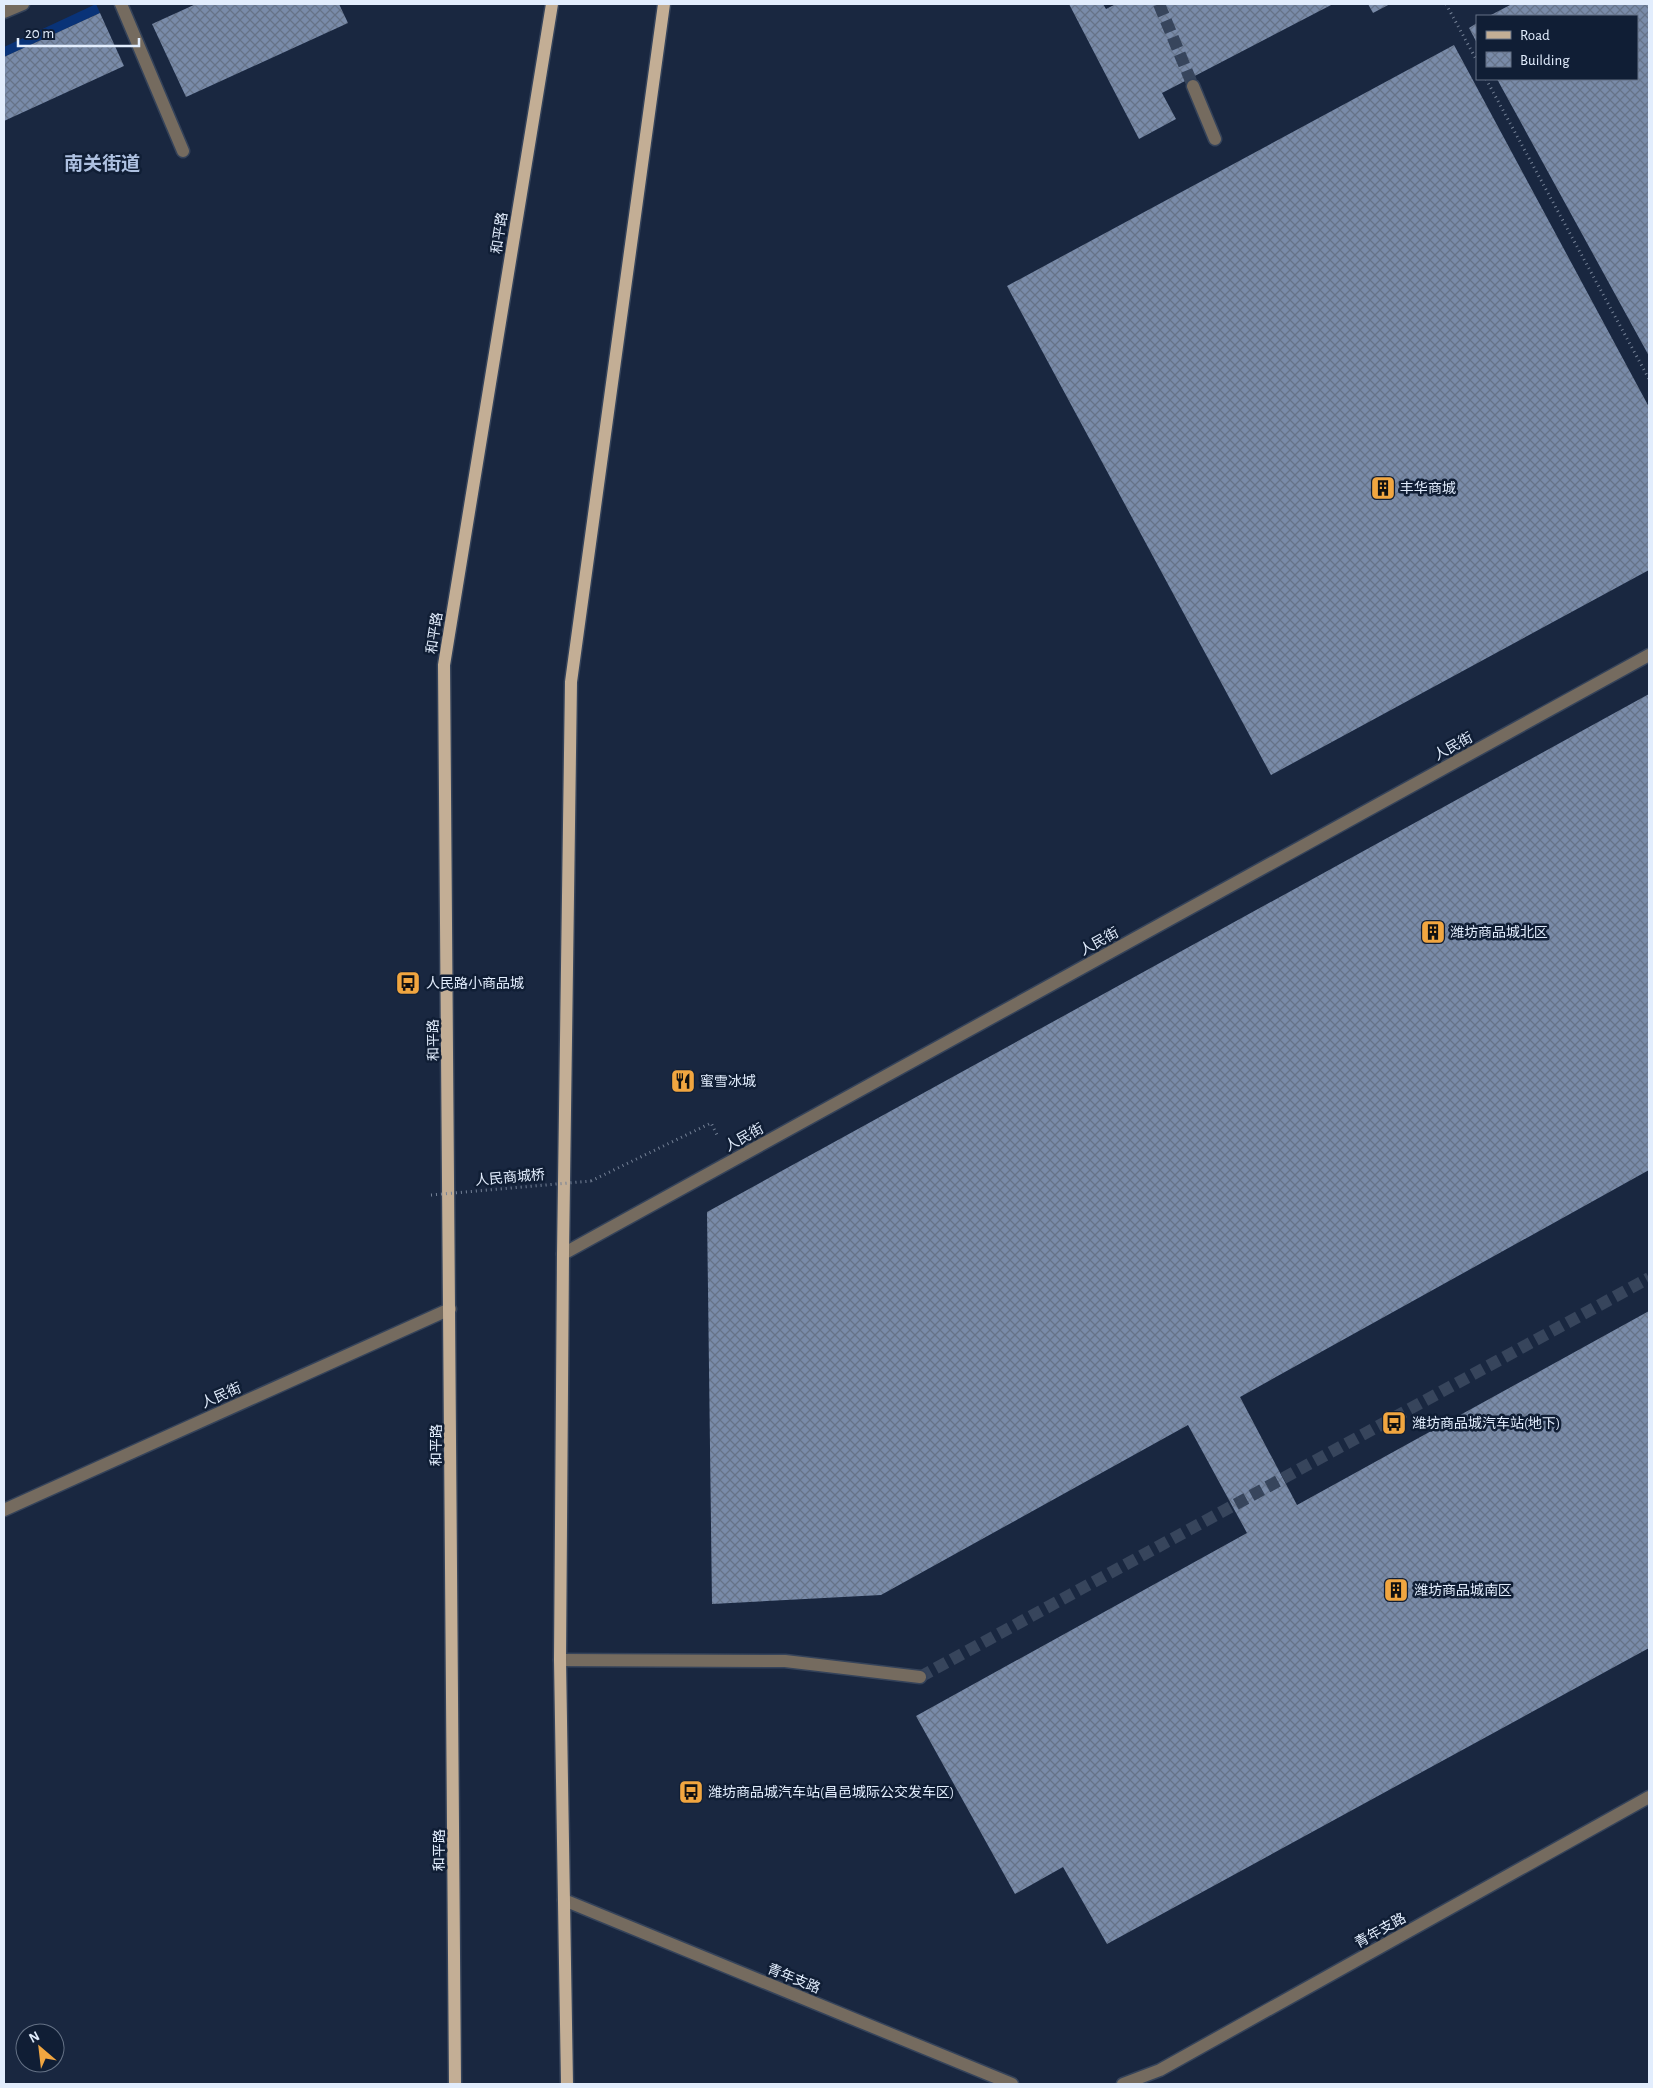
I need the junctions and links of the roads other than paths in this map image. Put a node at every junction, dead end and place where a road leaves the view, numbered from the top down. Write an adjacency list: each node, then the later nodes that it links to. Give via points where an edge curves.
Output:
1 (24, 4): 5 (street)
2 (121, 4): 8 (street)
3 (552, 4): 11 (main road, 和平路, via 444,665)
4 (664, 4): 10 (main road, via 571,682)
5 (4, 12)
6 (1194, 86): 7 (street)
7 (1216, 139)
8 (183, 151)
9 (1649, 655): 10 (street, 人民街)
10 (563, 1254): 13 (main road)
11 (450, 1308): 12 (street, 人民街); 17 (main road, 和平路)
12 (4, 1510)
13 (560, 1660): 14 (street, via 785,1661); 16 (main road)
14 (920, 1677)
15 (1649, 1797): 20 (street, 青年支路, via 1160,2070)
16 (564, 1900): 18 (main road); 19 (street, 青年支路)
17 (455, 2084)
18 (567, 2084)
19 (1012, 2084)
20 (1122, 2084)

